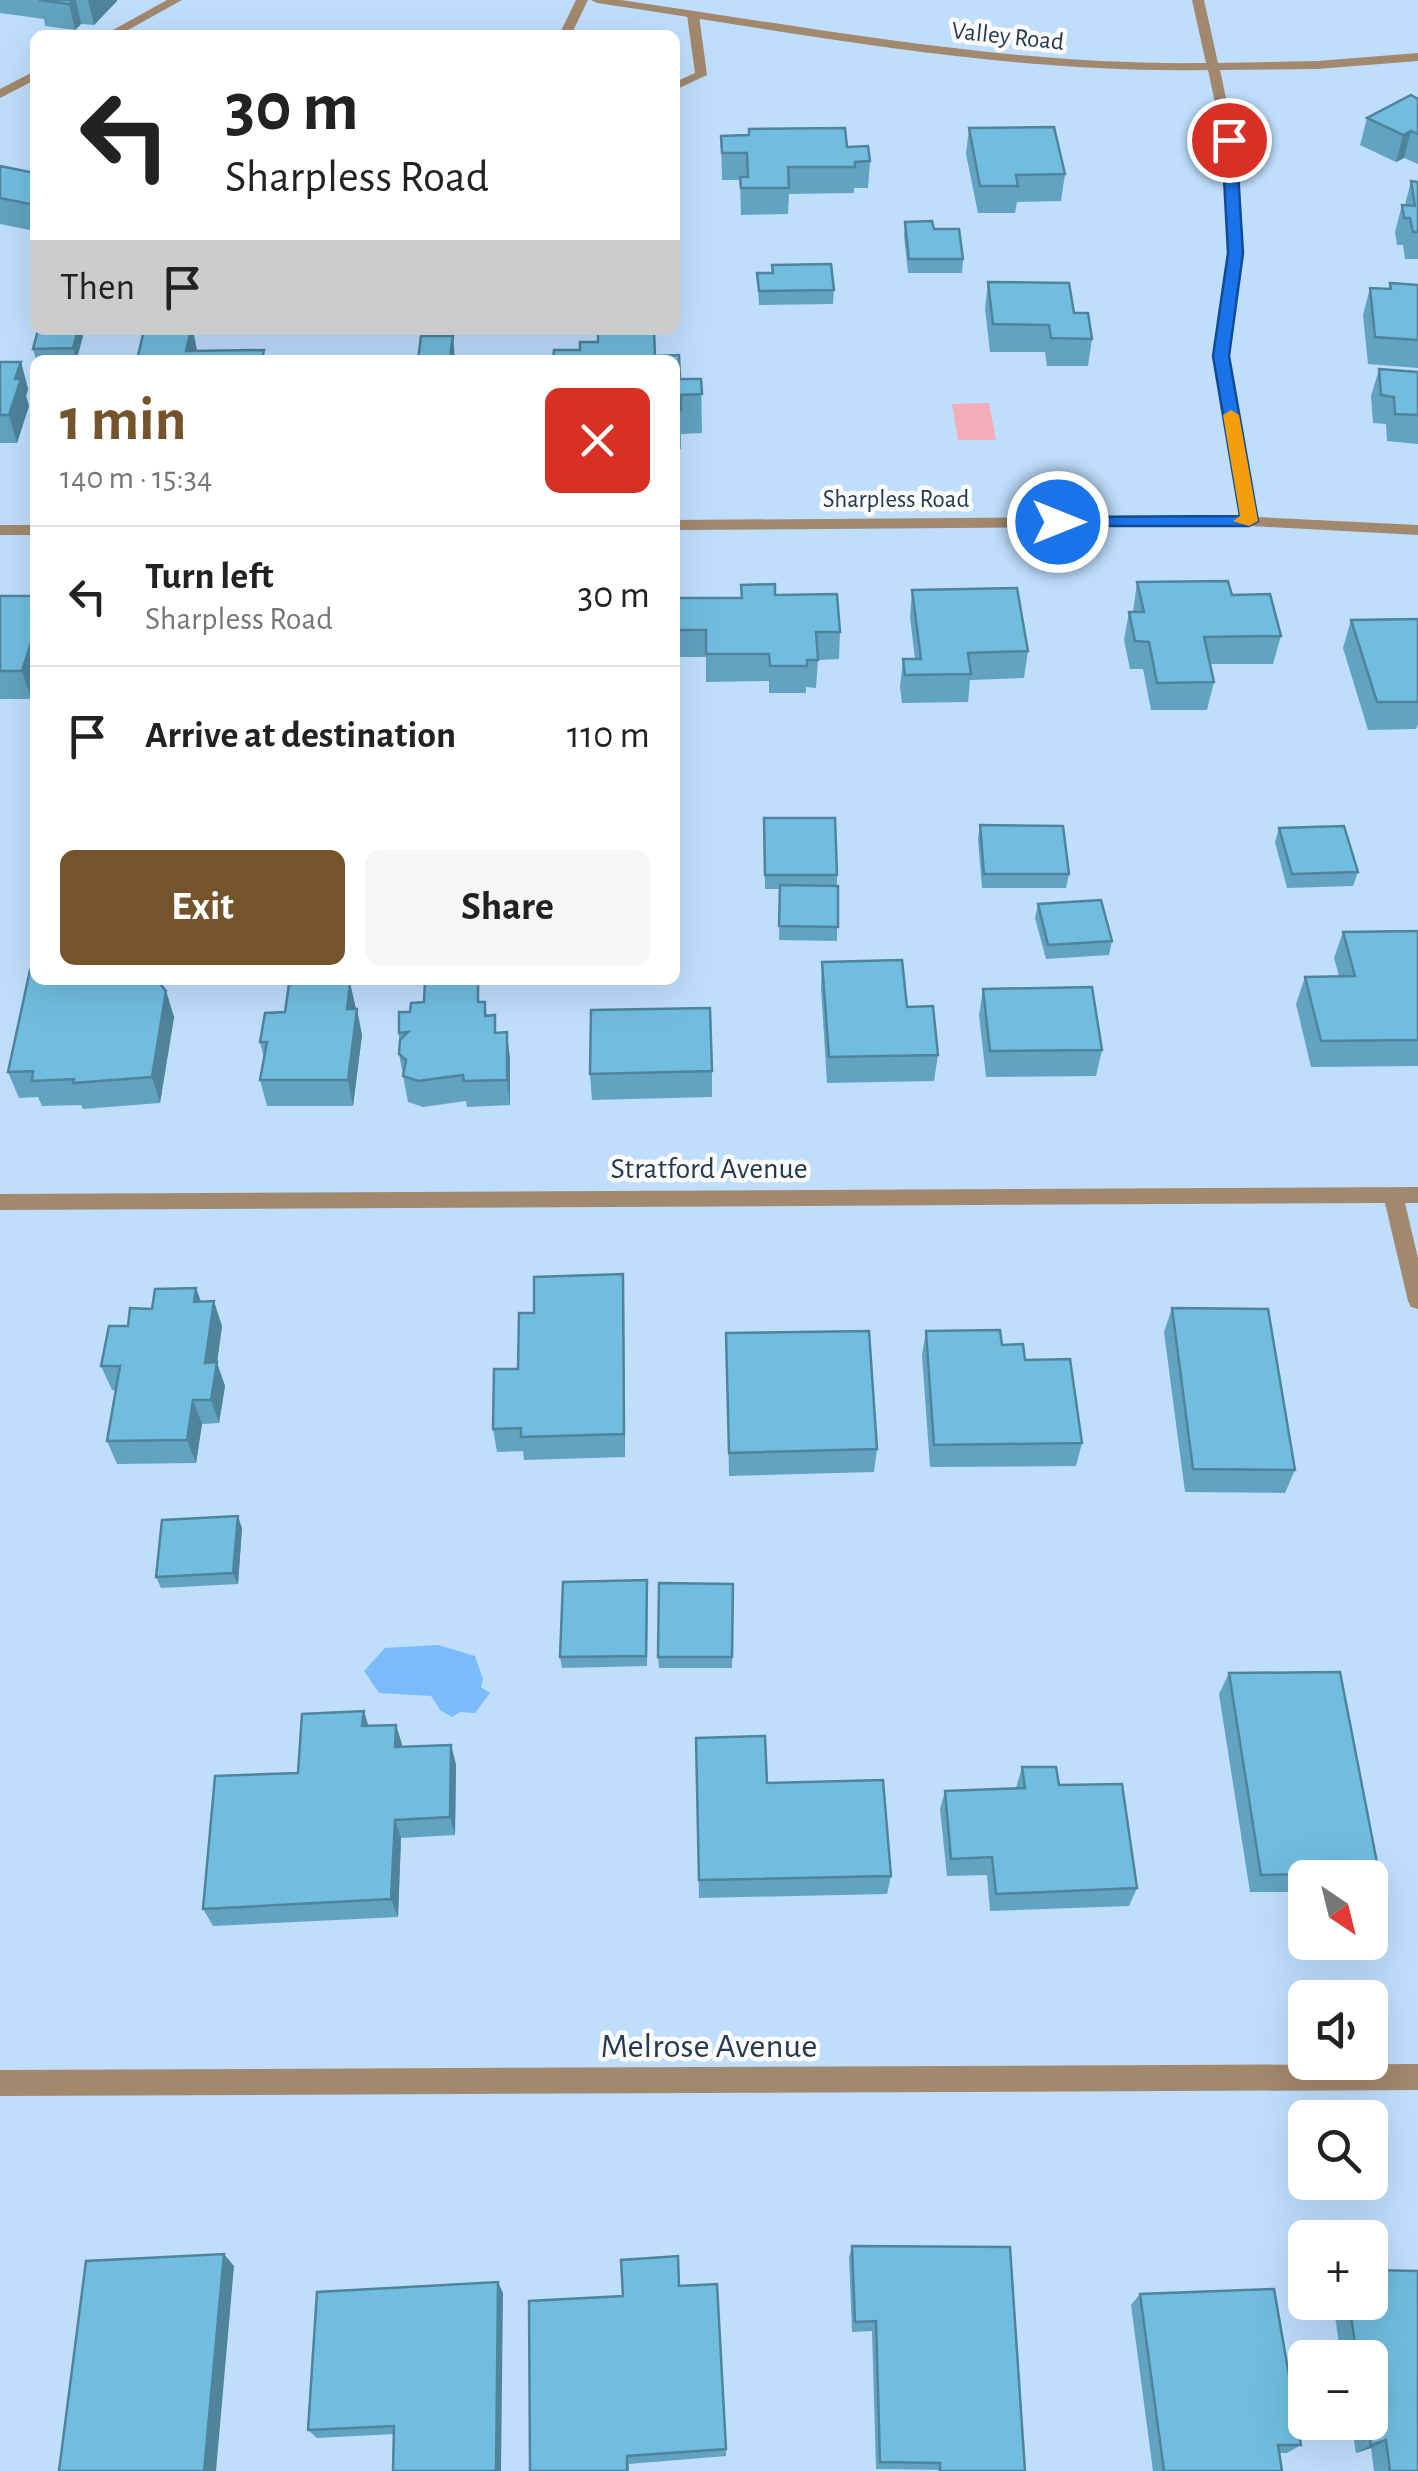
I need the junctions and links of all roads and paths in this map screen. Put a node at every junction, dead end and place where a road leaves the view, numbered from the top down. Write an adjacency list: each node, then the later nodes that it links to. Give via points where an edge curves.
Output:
1 (176, 0): 6 (street)
2 (582, 0): 7 (street)
3 (597, 0): 5 (street, Valley Road)
4 (1198, 0): 9 (street)
5 (693, 15): 9 (street, Valley Road, via 1000,58); 11 (street, via 701,74)
6 (119, 30)
7 (567, 30)
8 (1418, 57): 9 (street, Valley Road)
9 (1214, 67): 13 (street, via 1229,140 1236,253 1221,356)
10 (30, 78): 12 (street)
11 (680, 84)
12 (0, 94)
13 (1249, 521): 14 (street, Sharpless Road); 17 (street, Sharpless Road)
14 (680, 525)
15 (0, 530): 16 (street)
16 (30, 530)
17 (1418, 530)
18 (1418, 1194): 19 (street, Stratford Avenue)
19 (1393, 1195): 20 (street, Stratford Avenue); 21 (street)
20 (0, 1202)
21 (1418, 1301)
22 (1418, 2076): 23 (street, Melrose Avenue)
23 (0, 2083)

